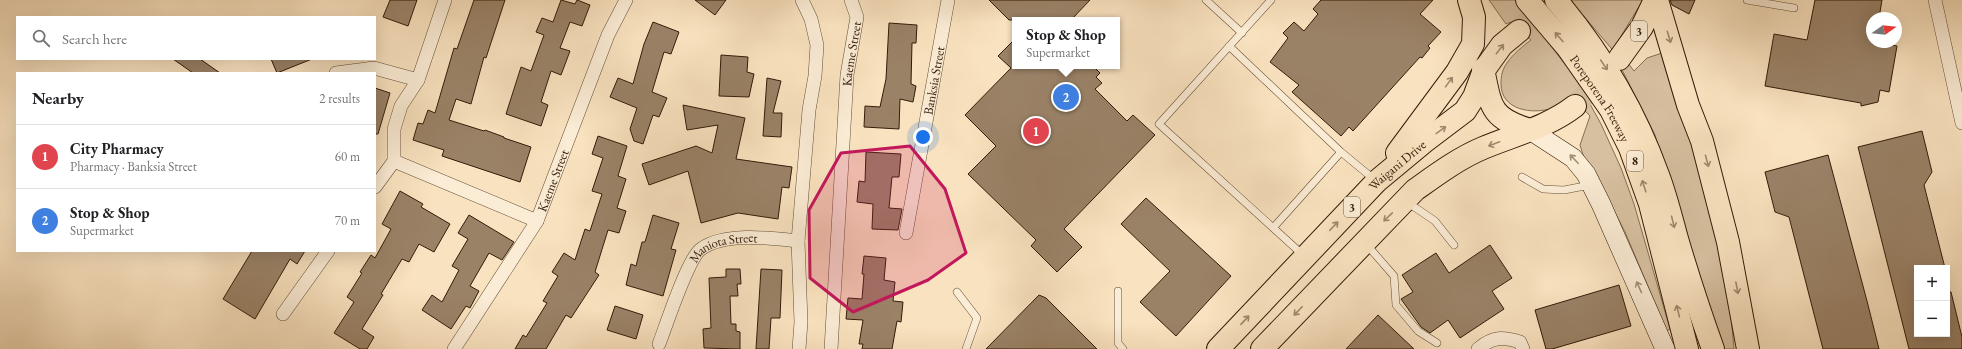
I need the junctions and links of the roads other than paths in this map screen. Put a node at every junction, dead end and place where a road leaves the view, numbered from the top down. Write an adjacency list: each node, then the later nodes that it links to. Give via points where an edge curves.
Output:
1 (444, 0): 22 (street)
2 (626, 0): 33 (street, Kaeme Street, via 608,35)
3 (802, 0): 36 (street, via 811,19 817,45)
4 (851, 0): 49 (street, Kaeme Street, via 857,16 847,75)
5 (948, 0): 35 (street, Banksia Street)
6 (1206, 0): 16 (lane)
7 (1271, 0): 16 (lane)
8 (1469, 0): 17 (highway, via 1474,17)
9 (1527, 0): 56 (highway, Poreporena Freeway / 8, one-way to 9, via 1650,204 1630,148 1611,110 1567,47)
10 (1556, 0): 57 (highway, Poreporena Freeway / 8, one-way to 57, via 1573,20 1614,81 1642,135 1669,207 1695,298)
11 (1656, 0): 19 (highway, 3, via 1642,27); 58 (highway, one-way to 58, via 1688,105 1702,141 1724,227)
12 (1748, 0): 14 (lane)
13 (1935, 0): 24 (street)
14 (1794, 8)
15 (1519, 31): 20 (highway, Waigani Drive / 3, one-way to 15, via 1502,45)
16 (1242, 33): 18 (lane)
17 (1473, 44): 20 (highway); 29 (highway, one-way to 17, via 1457,72)
18 (1229, 46): 26 (lane); 34 (lane, via 1159,124)
19 (1619, 59)
20 (1484, 70): 25 (highway, via 1486,86 1494,109 1500,117); 29 (highway, Waigani Drive / 3, one-way to 20, via 1465,111 1474,97)
21 (344, 72): 22 (street, via 374,68)
22 (418, 80): 27 (street, via 400,106 392,145)
23 (1575, 106): 25 (highway, via 1562,116)
24 (1962, 123)
25 (1530, 130): 30 (street, one-way to 25, via 1574,158); 32 (highway, one-way to 32, via 1482,149 1435,175)
26 (1341, 152): 29 (lane); 34 (lane)
27 (394, 161): 31 (street); 33 (street)
28 (1522, 177): 30 (lane, via 1543,189 1564,190)
29 (1377, 182): 40 (highway, Waigani Drive / 3, one-way to 29)
30 (1592, 185): 55 (street, one-way to 30)
31 (376, 186)
32 (1405, 200): 37 (highway, one-way to 37); 38 (lane, via 1434,221)
33 (537, 221): 47 (street, Kaeme Street)
34 (1273, 228): 40 (lane)
35 (906, 232)
36 (798, 241): 45 (street, Maniota Street, via 769,237 734,239 711,244 700,250 692,262); 48 (street, via 801,322)
37 (1364, 242): 44 (lane, via 1394,276 1396,305 1418,331); 46 (highway, one-way to 46)
38 (1454, 245)
39 (327, 252): 43 (street)
40 (1304, 257): 52 (highway, Waigani Drive / 3, one-way to 40)
41 (1118, 291): 51 (lane, via 1118,343)
42 (957, 292): 50 (lane, via 977,318)
43 (283, 314)
44 (1437, 343)
45 (659, 344)
46 (1266, 348)
47 (454, 349)
48 (799, 349)
49 (832, 349)
50 (966, 349)
51 (1123, 349)
52 (1218, 349)
53 (1478, 349): 54 (street, via 1486,342 1504,337 1520,342)
54 (1522, 349)
55 (1665, 349)
56 (1687, 349)
57 (1713, 349)
58 (1748, 349)

